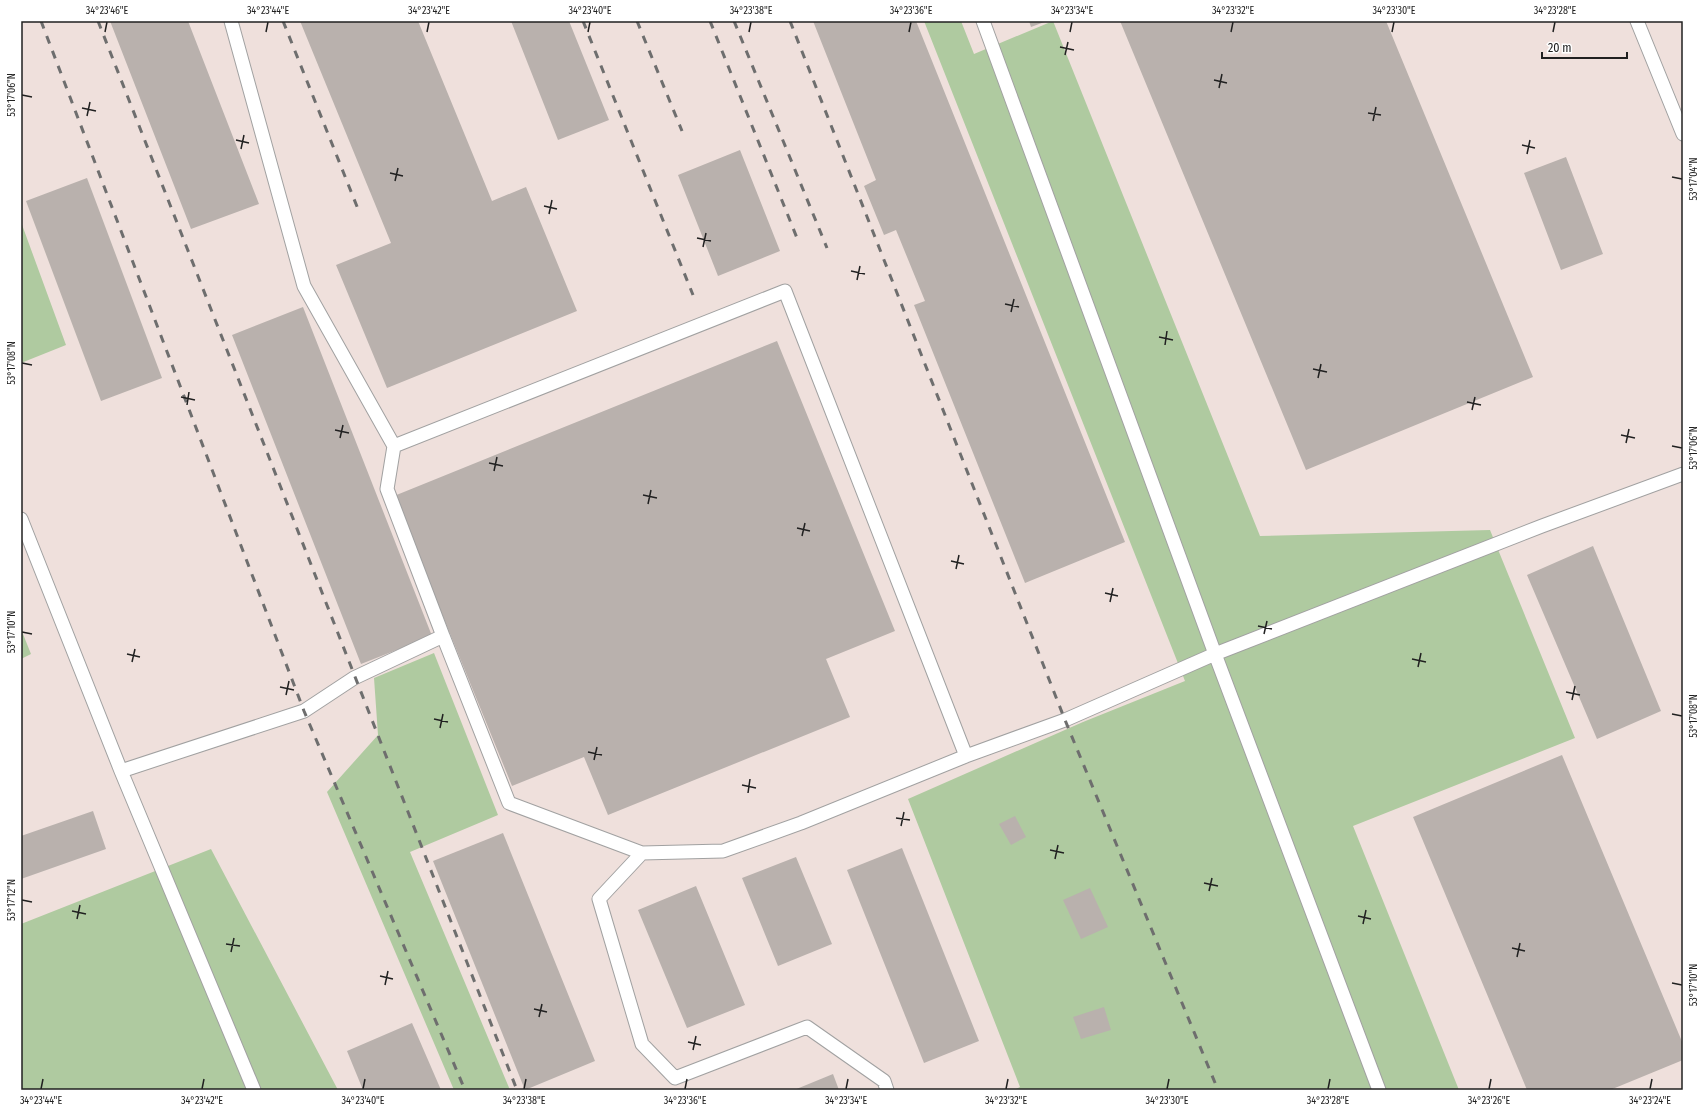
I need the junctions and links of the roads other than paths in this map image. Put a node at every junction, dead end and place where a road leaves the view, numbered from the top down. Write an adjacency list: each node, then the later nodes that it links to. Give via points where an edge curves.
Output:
1 (231, 21): 5 (lane, via 304,286)
2 (983, 21): 9 (lane)
3 (1637, 21): 4 (lane)
4 (1683, 134)
5 (394, 446): 8 (lane, via 387,488); 10 (lane, via 786,291)
6 (1683, 474): 9 (lane, via 1542,526)
7 (21, 519): 11 (lane)
8 (443, 636): 11 (lane, via 354,678 304,711); 12 (lane, via 509,803)
9 (1215, 654): 10 (lane, via 1065,720); 15 (lane)
10 (966, 756): 12 (lane, via 801,823 723,851)
11 (121, 771): 13 (lane)
12 (642, 853): 14 (lane, via 599,899 642,1044 675,1078 807,1027 884,1081)
13 (254, 1090)
14 (887, 1090)
15 (1379, 1090)

